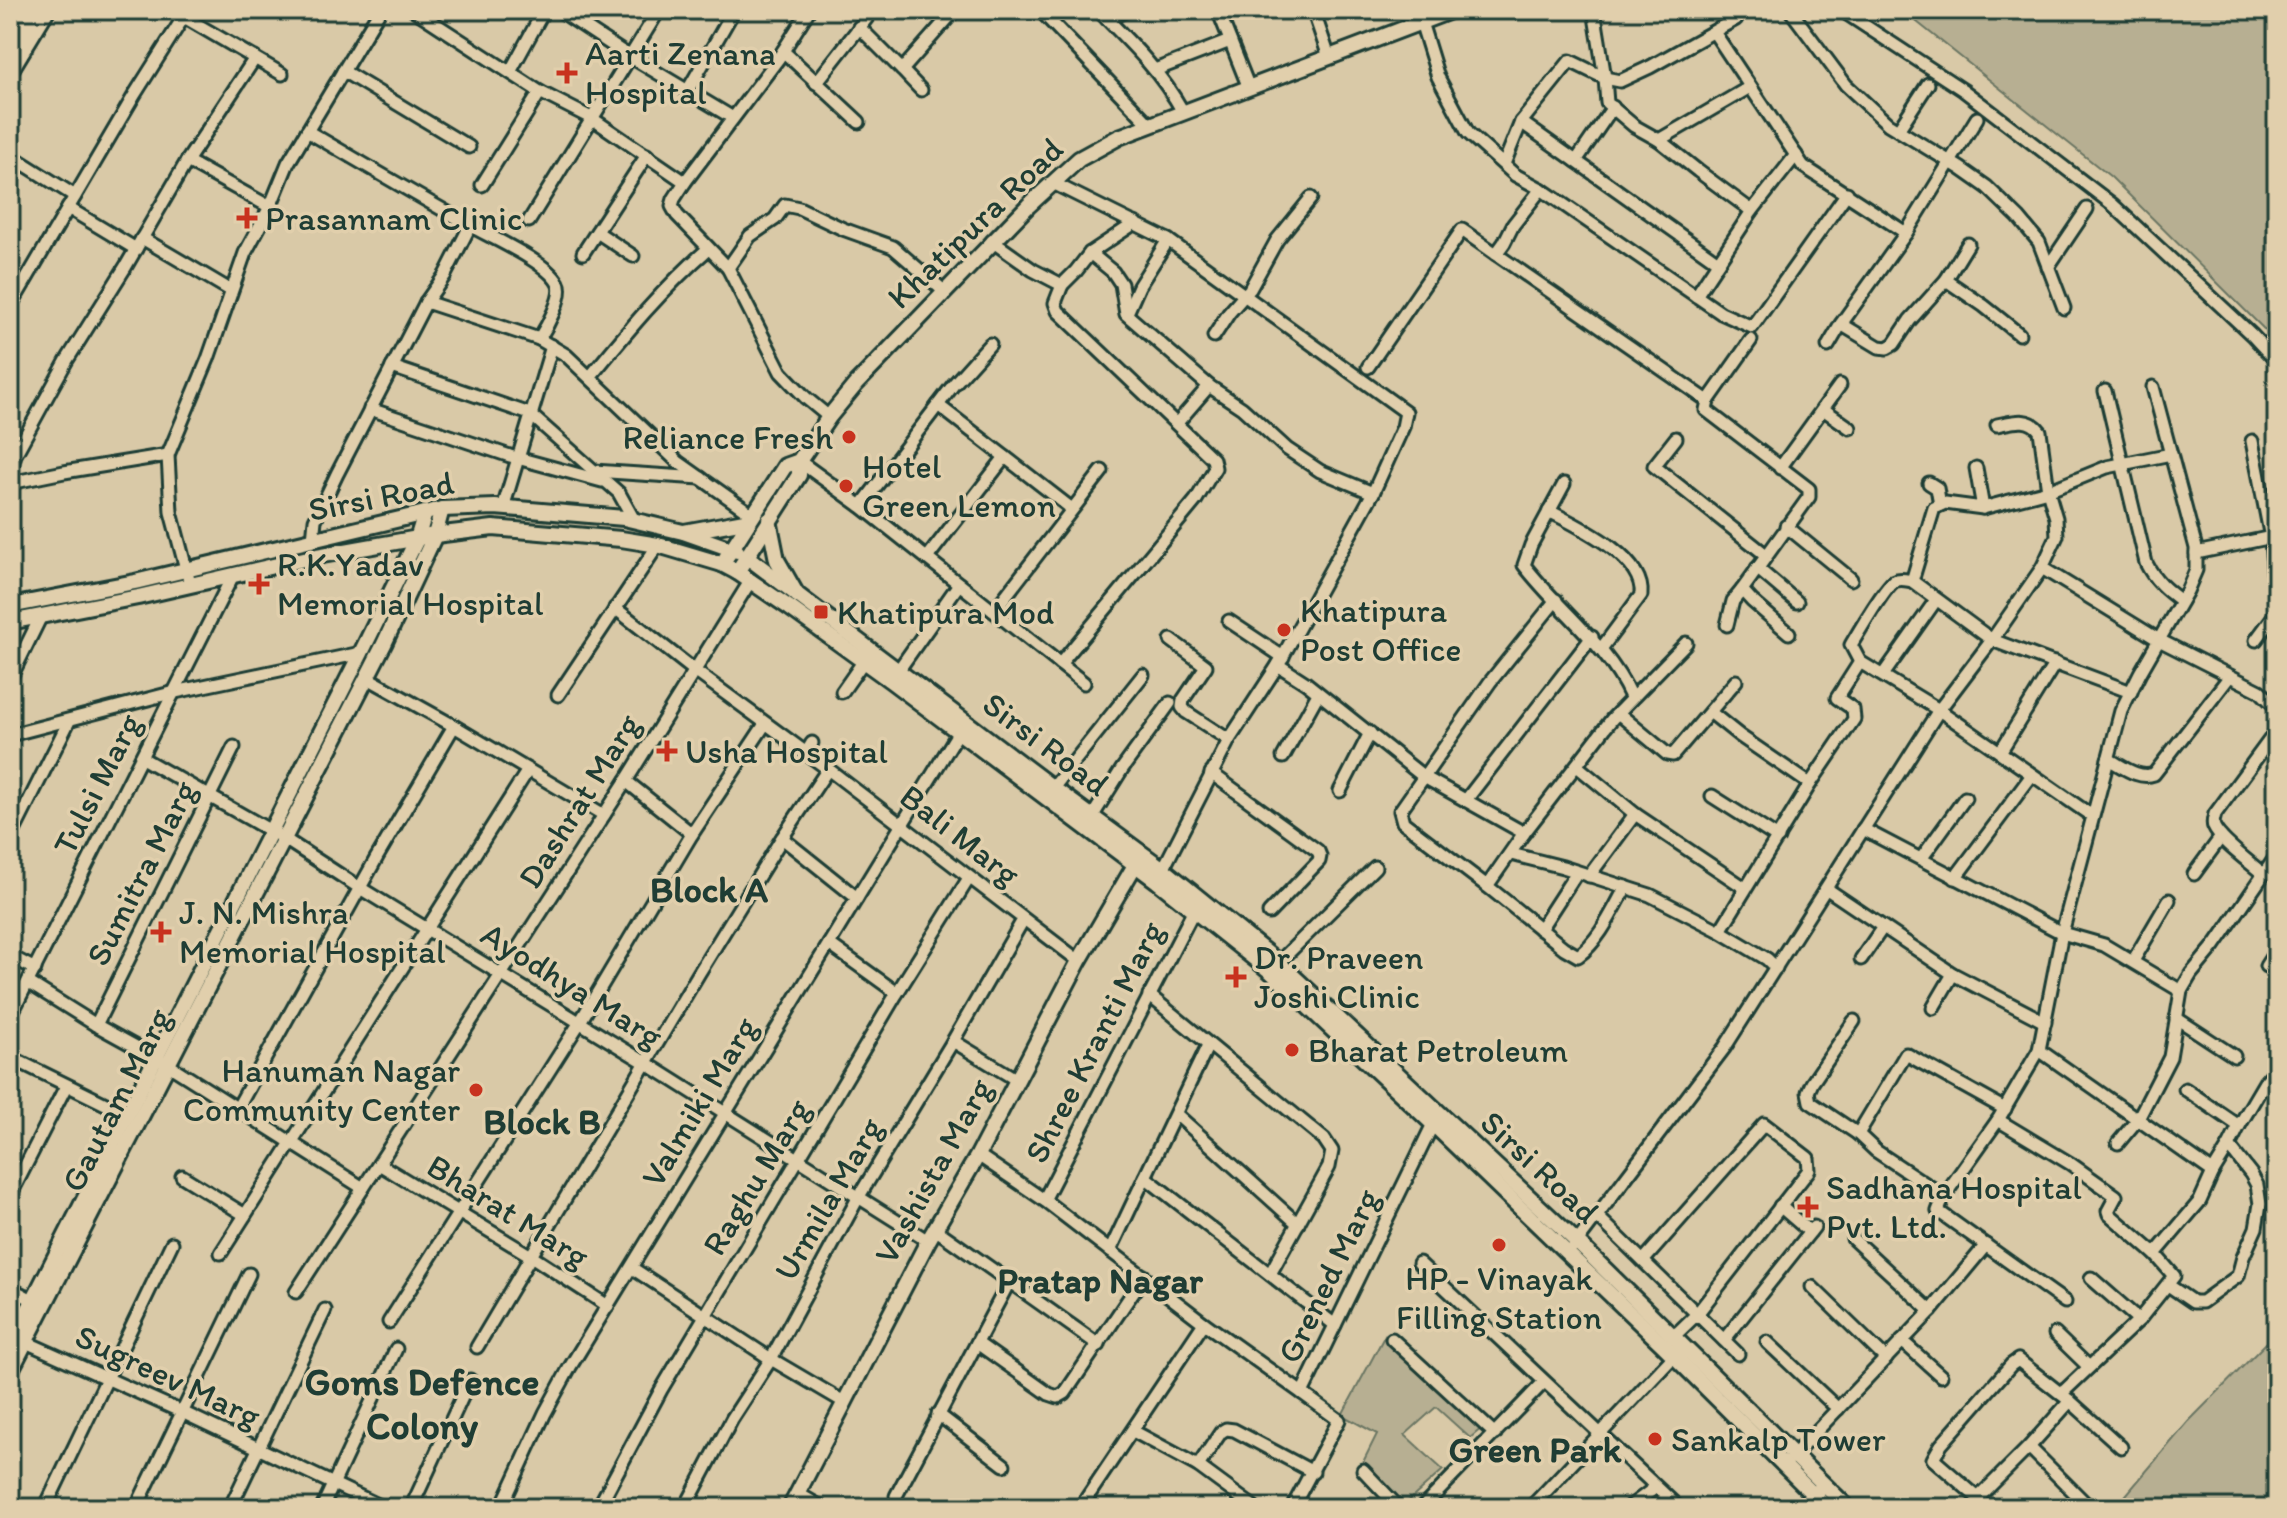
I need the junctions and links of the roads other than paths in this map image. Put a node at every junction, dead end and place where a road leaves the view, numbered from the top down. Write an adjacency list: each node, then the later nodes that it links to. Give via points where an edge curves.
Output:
1 (33, 10): 28 (street)
2 (47, 10): 35 (street)
3 (380, 10): 36 (street)
4 (414, 10): 37 (street)
5 (544, 10): 37 (street)
6 (659, 10): 30 (street)
7 (734, 10): 44 (street)
8 (809, 10): 29 (street)
9 (873, 10): 25 (street)
10 (955, 10): 33 (street)
11 (1040, 10): 54 (street)
12 (1098, 10): 22 (street)
13 (1128, 10): 22 (street)
14 (1218, 10): 27 (street)
15 (1313, 10): 31 (street)
16 (1453, 10): 24 (street, Khatipura Road)
17 (1594, 10): 39 (street)
18 (1790, 10): 55 (street, via 1846,85)
19 (1841, 10): 112 (street, via 1963,90 2112,204)
20 (561, 11): 30 (street)
21 (186, 14): 32 (street); 71 (street)
22 (1107, 19): 34 (street)
23 (1736, 19): 26 (street)
24 (1421, 22): 31 (street, Khatipura Road); 65 (street, via 1432,61 1458,116 1468,133)
25 (859, 27): 33 (street); 40 (street)
26 (1714, 32): 39 (street, via 1620,81); 42 (street)
27 (1230, 41): 34 (street); 43 (street)
28 (12, 42)
29 (783, 51): 40 (street); 49 (street)
30 (629, 56): 44 (street); 51 (street)
31 (1329, 57): 43 (street, Khatipura Road)
32 (255, 58): 38 (street); 62 (street)
33 (902, 70): 45 (street)
34 (1155, 70): 48 (street)
35 (10, 71)
36 (343, 71): 56 (street); 58 (street)
37 (510, 72): 46 (street)
38 (282, 74)
39 (1605, 78): 47 (street, via 1607,103); 53 (street, via 1570,61)
40 (816, 83): 52 (street)
41 (1928, 84): 55 (street)
42 (1750, 87): 57 (street); 61 (street)
43 (1249, 88): 48 (street, Khatipura Road)
44 (688, 90): 49 (street)
45 (921, 90)
46 (540, 92): 51 (street); 68 (street)
47 (1613, 107): 57 (street); 63 (street)
48 (1183, 112): 54 (street, Khatipura Road)
49 (733, 118): 66 (street)
50 (1977, 118): 64 (street)
51 (593, 119): 60 (street); 77 (street)
52 (859, 122)
53 (1521, 122): 63 (street); 65 (street)
54 (1150, 125): 67 (street, Khatipura Road, via 1079,159)
55 (1898, 130): 64 (street)
56 (307, 131): 73 (street); 79 (street)
57 (1659, 140): 76 (street)
58 (469, 147)
59 (10, 155): 71 (street)
60 (647, 155): 66 (street); 80 (street)
61 (1796, 155): 70 (street, via 1803,166); 76 (street)
62 (187, 161): 73 (street); 84 (street)
63 (1576, 161): 91 (street)
64 (1950, 163): 81 (street); 92 (street, via 1987,187 2019,218 2039,242)
65 (1504, 164): 69 (street)
66 (685, 182): 86 (street, via 672,206)
67 (1053, 183): 78 (street); 83 (street, Khatipura Road)
68 (482, 185)
69 (1541, 189): 89 (street); 99 (street)
70 (1847, 193): 81 (street); 99 (street, via 1752,327)
71 (75, 196): 74 (street)
72 (1311, 198): 98 (street, via 1277,240)
73 (270, 207): 96 (street)
74 (68, 208): 84 (street); 101 (street)
75 (2087, 209): 92 (street)
76 (1752, 211): 91 (street)
77 (529, 221)
78 (1135, 223): 82 (street); 88 (street)
79 (470, 226): 100 (street); 107 (street, via 543,268 557,282 555,307)
80 (597, 232): 87 (street); 90 (street)
81 (1906, 233): 104 (street)
82 (1168, 240): 98 (street); 103 (street)
83 (992, 241): 95 (street); 97 (street, Khatipura Road)
84 (139, 244): 96 (street); 139 (street, via 67,360)
85 (1968, 244): 94 (street)
86 (708, 249): 93 (street); 115 (street, via 670,284)
87 (583, 253)
88 (1090, 253): 95 (street); 103 (street, via 1121,284)
89 (1496, 254): 114 (street, via 1462,230); 120 (street)
90 (633, 256)
91 (1718, 262): 99 (street)
92 (2048, 267): 102 (street)
93 (728, 268): 97 (street, via 750,236 785,205 893,247); 125 (street, via 781,372)
94 (1946, 280): 104 (street, via 1887,348); 105 (street)
95 (1062, 285): 126 (street, via 1055,303 1058,311)
96 (230, 290): 132 (street)
97 (945, 292): 125 (street, Khatipura Road)
98 (1244, 296): 106 (street); 148 (street, via 1406,412)
99 (1696, 296)
100 (426, 302): 107 (street); 113 (street)
101 (10, 306)
102 (2064, 308)
103 (1126, 314): 117 (street)
104 (1841, 324): 111 (street)
105 (2019, 334)
106 (1214, 336)
107 (539, 339): 110 (street)
108 (1751, 340): 120 (street)
109 (990, 344): 121 (street)
110 (552, 346): 115 (street); 124 (street)
111 (1828, 346)
112 (2277, 362)
113 (392, 367): 122 (street); 124 (street)
114 (1368, 367)
115 (590, 377): 142 (street)
116 (1840, 385): 123 (street)
117 (1209, 386): 126 (street); 148 (street, via 1320,471)
118 (2153, 387): 131 (street)
119 (2105, 391): 136 (street)
120 (1708, 401): 137 (street, via 1706,410)
121 (938, 405): 133 (street); 150 (street)
122 (370, 409): 134 (street); 165 (street, via 315,520)
123 (1823, 409): 128 (street); 137 (street)
124 (530, 414): 134 (street); 140 (street)
125 (829, 417): 135 (street, Khatipura Road)
126 (1177, 423): 209 (street, via 1213,459 1215,468 1196,500)
127 (1997, 425): 147 (street, via 2019,420 2036,425)
128 (1850, 428)
129 (1676, 438): 169 (street, via 1654,466)
130 (2252, 441): 163 (street)
131 (2171, 454): 136 (street); 168 (street)
132 (168, 455): 144 (street); 177 (street, via 171,512)
133 (1005, 457): 154 (street); 171 (street)
134 (518, 458): 143 (street); 151 (street)
135 (799, 461): 150 (street); 157 (street, Khatipura Road, via 785,466); 159 (street, via 799,475)
136 (2123, 464): 147 (street); 186 (street, via 2146,563 2153,578)
137 (1780, 468): 160 (street, via 1809,489 1809,497)
138 (1976, 468): 152 (street)
139 (10, 471)
140 (593, 471): 142 (street); 143 (street)
141 (1102, 471): 154 (street)
142 (701, 478): 157 (street)
143 (606, 482): 158 (street)
144 (10, 483)
145 (1929, 483): 149 (street, via 1937,488)
146 (1564, 484): 155 (street)
147 (2048, 491): 152 (street); 174 (street, via 2057,536)
148 (1373, 493): 205 (street)
149 (1940, 505): 152 (street); 180 (street, via 1934,508)
150 (861, 506): 171 (street)
151 (503, 508): 153 (street, Sirsi Road); 158 (street, Sirsi Road)
152 (1983, 508)
153 (442, 509): 156 (street, Sirsi Road); 162 (street, Gautam Marg)
154 (1072, 509): 190 (street)
155 (1549, 511): 184 (street, via 1524,565); 203 (street, via 1609,546 1640,577 1641,595)
156 (425, 513): 164 (street, Gautam Marg); 165 (street, Sirsi Road)
157 (752, 517): 161 (street); 167 (street, Khatipura Road)
158 (634, 520): 161 (street, Sirsi Road)
159 (769, 520): 170 (street); 183 (street, via 777,560)
160 (1786, 526): 169 (street); 178 (street)
161 (683, 532): 167 (street, Sirsi Road)
162 (435, 535): 164 (street, Sirsi Road); 166 (street, Sirsi Road, via 493,528); 215 (street, Gautam Marg)
163 (2274, 537): 168 (street); 191 (street)
164 (417, 539): 176 (street, Sirsi Road); 204 (street, Gautam Marg)
165 (313, 540): 177 (street, Sirsi Road)
166 (658, 545): 172 (street, Sirsi Road); 189 (street)
167 (731, 548): 170 (street, Sirsi Road); 172 (street, Khatipura Road)
168 (2196, 553): 186 (street, via 2196,570)
169 (1766, 555): 173 (street)
170 (746, 556): 175 (street); 183 (street, Sirsi Road)
171 (927, 558): 181 (street)
172 (722, 564): 175 (street, Sirsi Road)
173 (1757, 568): 182 (street); 187 (street)
174 (2042, 568): 199 (street); 200 (street)
175 (737, 572): 179 (street, Sirsi Road)
176 (233, 575): 177 (street, Sirsi Road); 219 (street, Tulsi Marg)
177 (188, 577): 188 (street, Sirsi Road); 192 (street, Sirsi Road)
178 (1851, 579)
179 (751, 580): 206 (street, Sirsi Road); 210 (street, Dashrat Marg)
180 (1912, 581): 185 (street); 207 (street, via 1893,582 1863,623 1851,645)
181 (959, 584): 190 (street); 211 (street)
182 (1742, 590): 195 (street); 196 (street)
183 (797, 595): 211 (street, Sirsi Road)
184 (1556, 600): 197 (street); 248 (street)
185 (1936, 600): 199 (street); 213 (street)
186 (2181, 601): 200 (street)
187 (1797, 602)
188 (10, 606)
189 (615, 608): 210 (street, Bali Marg); 223 (street)
190 (994, 611): 209 (street)
191 (2276, 613): 201 (street)
192 (41, 616): 194 (street, Sirsi Road); 216 (street)
193 (1229, 621): 205 (street)
194 (10, 622)
195 (1727, 625)
196 (1789, 633)
197 (1592, 637): 203 (street); 256 (street)
198 (1171, 640): 237 (street, via 1206,666 1182,707)
199 (1992, 640): 208 (street); 227 (street)
200 (2159, 640): 214 (street); 221 (street)
201 (2256, 640)
202 (1686, 643): 224 (street)
203 (1601, 649): 224 (street)
204 (361, 653): 219 (street); 264 (street, Gautam Marg)
205 (1280, 661): 222 (street); 237 (street)
206 (863, 662): 211 (street, Sirsi Road); 220 (street)
207 (1860, 662): 213 (street); 250 (street, via 1837,698 1853,709 1854,719)
208 (2055, 663): 221 (street); 239 (street)
209 (1060, 664): 218 (street)
210 (695, 671): 231 (street, Bali Marg); 249 (street, Dashrat Marg)
211 (895, 675): 234 (street, Sirsi Road); 251 (street, Sirsi Road)
212 (1143, 675): 251 (street)
213 (1883, 675): 227 (street)
214 (2230, 676): 226 (street, via 2260,691); 242 (street, via 2154,774 2138,775)
215 (366, 677): 232 (street); 264 (street, Gautam Marg)
216 (10, 679)
217 (1736, 681): 228 (street)
218 (1084, 683)
219 (175, 692): 230 (street); 241 (street, Tulsi Marg)
220 (842, 692)
221 (2131, 692): 242 (street)
222 (1318, 694): 235 (street); 240 (street)
223 (558, 695)
224 (1631, 697): 229 (street)
225 (1170, 703): 260 (street)
226 (2277, 708)
227 (1939, 710): 239 (street); 262 (street)
228 (1710, 712): 229 (street, via 1673,755); 250 (street)
229 (1618, 713): 243 (street)
230 (69, 721): 236 (street); 269 (street)
231 (765, 724): 244 (street, Bali Marg, via 809,748); 265 (street)
232 (454, 726): 245 (street); 283 (street)
233 (2277, 730): 266 (street, via 2215,814)
234 (958, 733): 261 (street, Valmiki Marg); 273 (street, Sirsi Road)
235 (1370, 733): 248 (street); 252 (street)
236 (10, 735)
237 (1229, 740): 246 (street)
238 (234, 747): 253 (street, Sumitra Marg)
239 (2000, 752): 247 (street)
240 (1283, 757)
241 (142, 758): 253 (street, Ayodhya Marg); 305 (street, Tulsi Marg)
242 (2108, 759): 259 (street)
243 (1577, 766): 257 (street); 263 (street)
244 (828, 769): 261 (street, Bali Marg); 267 (street)
245 (528, 770): 258 (street); 292 (street)
246 (1211, 773): 278 (street); 289 (street, via 1318,851 1319,861)
247 (2032, 775): 259 (street); 280 (street)
248 (1424, 777): 256 (street); 281 (street, via 1400,811 1403,822)
249 (626, 781): 258 (street, Dashrat Marg); 265 (street)
250 (1810, 784): 268 (street)
251 (1053, 788): 260 (street, Sirsi Road)
252 (1340, 791)
253 (211, 796): 264 (street, Ayodhya Marg); 318 (street, Sumitra Marg)
254 (1712, 796): 268 (street)
255 (1965, 798): 272 (street)
256 (1466, 800): 263 (street)
257 (1635, 814): 275 (street); 284 (street)
258 (604, 815): 307 (street, Dashrat Marg)
259 (2092, 816): 295 (street)
260 (1092, 817): 278 (street, Sirsi Road)
261 (901, 825): 279 (street, Bali Marg); 286 (street, Valmiki Marg)
262 (1863, 829): 272 (street); 285 (street)
263 (1524, 833): 270 (street)
264 (278, 834): 283 (street, Ayodhya Marg); 324 (street, Gautam Marg)
265 (692, 834): 316 (street)
266 (2221, 837): 276 (street); 277 (street)
267 (782, 838): 286 (street); 325 (street)
268 (1778, 838): 284 (street)
269 (10, 839)
270 (1511, 854): 275 (street); 281 (street)
271 (2277, 855): 277 (street)
272 (1921, 859): 280 (street)
273 (1135, 865): 278 (street, Sirsi Road); 300 (street, Vashista Marg)
274 (1375, 867): 303 (street)
275 (1583, 874): 282 (street); 293 (street)
276 (2194, 874)
277 (2263, 874): 309 (street)
278 (1160, 875): 288 (street, Sirsi Road); 303 (street, Sirsi Road)
279 (969, 878): 290 (street, Bali Marg); 310 (street, Raghu Marg)
280 (1955, 878): 295 (street)
281 (1487, 886): 293 (street)
282 (1626, 887): 293 (street, via 1604,926 1578,956); 294 (street)
283 (360, 888): 292 (street, Ayodhya Marg); 330 (street)
284 (1745, 888): 294 (street)
285 (1827, 889): 291 (street); 304 (street)
286 (857, 898): 296 (street, Valmiki Marg)
287 (2169, 900): 301 (street)
288 (1194, 910): 303 (street, Sirsi Road); 311 (street, Shree Kranti Marg)
289 (1269, 913)
290 (1023, 920): 300 (street, Bali Marg); 319 (street, Urmila Marg)
291 (1883, 927): 299 (street); 306 (street)
292 (426, 929): 307 (street, Ayodhya Marg); 340 (street)
293 (1540, 929)
294 (1720, 931): 304 (street)
295 (2062, 933): 301 (street, via 2104,945); 317 (street)
296 (829, 944): 310 (street); 332 (street, Valmiki Marg)
297 (2277, 949): 302 (street)
298 (10, 956): 305 (street)
299 (1861, 959)
300 (1079, 961): 327 (street, Vashista Marg)
301 (2133, 961): 309 (street)
302 (2266, 966)
303 (1274, 967): 337 (street, Sirsi Road); 363 (street, Sirsi Road)
304 (1776, 968): 357 (street, via 1725,1047)
305 (35, 969): 308 (street, Tulsi Marg)
306 (1953, 974): 312 (street); 317 (street)
307 (502, 975): 316 (street, Ayodhya Marg); 345 (street, Dashrat Marg)
308 (29, 983): 313 (street, Tulsi Marg); 318 (street)
309 (2181, 991): 314 (street)
310 (897, 993): 344 (street, Raghu Marg)
311 (1149, 995): 320 (street); 353 (street, Shree Kranti Marg)
312 (1933, 1008)
313 (10, 1017)
314 (2176, 1018): 322 (street); 335 (street, via 2170,1057)
315 (1854, 1021): 339 (street, via 1808,1092 1810,1102)
316 (580, 1022): 325 (street, Ayodhya Marg); 355 (street)
317 (2045, 1022): 321 (street)
318 (96, 1025): 324 (street)
319 (953, 1041): 327 (street); 352 (street, Urmila Marg)
320 (1208, 1045): 333 (street); 358 (street, via 1332,1151 1329,1167)
321 (2039, 1050): 331 (street); 335 (street)
322 (2234, 1056)
323 (10, 1057): 328 (street)
324 (162, 1061): 330 (street); 334 (street, Gautam Marg); 381 (street, Gautam Marg)
325 (646, 1063): 332 (street, Ayodhya Marg); 367 (street)
326 (2277, 1068): 338 (street)
327 (1017, 1080): 343 (street, Vashista Marg)
328 (66, 1086): 334 (street); 350 (street)
329 (2185, 1089): 338 (street)
330 (237, 1109): 340 (street)
331 (2005, 1109): 336 (street); 339 (street, via 1906,1054)
332 (724, 1112): 344 (street, Ayodhya Marg); 370 (street, Valmiki Marg)
333 (1176, 1114): 348 (street); 358 (street)
334 (128, 1115): 381 (street, Gautam Marg)
335 (2138, 1119): 341 (street); 346 (street)
336 (1998, 1120): 351 (street); 366 (street, via 2116,1196 2109,1214)
337 (1433, 1124): 363 (street, Sirsi Road); 390 (street, Grened Marg)
338 (2239, 1126): 342 (street)
339 (1858, 1134): 351 (street)
340 (293, 1143): 349 (street); 356 (street)
341 (2118, 1143)
342 (2229, 1146): 346 (street); 376 (street, via 2257,1185 2260,1204 2238,1276 2202,1302 2193,1302)
343 (978, 1155): 353 (street, Grened Marg); 359 (street, Vashista Marg)
344 (799, 1160): 352 (street, Ayodhya Marg); 386 (street, Raghu Marg)
345 (379, 1164): 349 (street, Dashrat Marg); 355 (street, Bharat Marg)
346 (2213, 1172): 366 (street, via 2200,1201)
347 (182, 1176): 356 (street)
348 (1145, 1177): 364 (street); 372 (street)
349 (363, 1188): 379 (street, Dashrat Marg)
350 (10, 1196)
351 (1944, 1196): 362 (street, via 1938,1211)
352 (858, 1198): 359 (street, Ayodhya Marg); 403 (street, Urmila Marg)
353 (1044, 1200): 364 (street, Grened Marg)
354 (1780, 1206): 368 (street, via 1810,1162 1764,1124); 385 (street); 393 (street, via 1812,1229)
355 (457, 1212): 367 (street, Bharat Marg); 388 (street)
356 (245, 1215): 365 (street)
357 (1598, 1217): 363 (street); 368 (street)
358 (1298, 1224): 372 (street)
359 (932, 1235): 375 (street, Ayodhya Marg); 413 (street, Vashista Marg)
360 (1853, 1239): 384 (street)
361 (172, 1243): 408 (street)
362 (1986, 1245): 380 (street); 384 (street)
363 (1572, 1248): 399 (street, Sirsi Road)
364 (1110, 1251): 373 (street, Grened Marg)
365 (221, 1253)
366 (2155, 1254): 376 (street, via 2174,1275)
367 (531, 1256): 382 (street, Bharat Marg); 400 (street)
368 (1643, 1261): 385 (street)
369 (1419, 1263): 410 (street)
370 (632, 1268): 382 (street, Valmiki Marg); 386 (street)
371 (249, 1274): 415 (street)
372 (1270, 1274): 390 (street)
373 (1144, 1276): 389 (street, Grened Marg); 398 (street)
374 (2091, 1278): 387 (street)
375 (1009, 1282): 397 (street); 398 (street, Ayodhya Marg)
376 (2168, 1285): 387 (street)
377 (1812, 1287): 404 (street)
378 (10, 1288): 381 (street)
379 (296, 1292)
380 (2065, 1302)
381 (39, 1304): 395 (street, Gautam Marg)
382 (608, 1306): 440 (street, Valmiki Marg, via 570,1367)
383 (325, 1310): 422 (street)
384 (1931, 1311): 394 (street)
385 (1697, 1314): 393 (street); 399 (street)
386 (706, 1316): 403 (street); 441 (street, Raghu Marg)
387 (2139, 1320): 405 (street)
388 (389, 1322)
389 (1204, 1323): 411 (street, Grened Marg); 417 (street)
390 (1335, 1325): 411 (street, Grened Marg)
391 (2055, 1334): 405 (street)
392 (1392, 1339): 418 (street)
393 (1724, 1340): 402 (street)
394 (1902, 1341): 404 (street); 407 (street)
395 (17, 1342): 406 (street, Gautam Marg); 408 (street, Sugreev Marg)
396 (1767, 1342): 414 (street)
397 (977, 1343): 398 (street, via 1058,1397); 416 (street)
398 (1099, 1345)
399 (1671, 1346): 419 (street); 423 (street, Sirsi Road)
400 (477, 1347)
401 (396, 1349): 428 (street)
402 (1738, 1354)
403 (771, 1359): 413 (street); 442 (street, Urmila Marg)
404 (1886, 1359): 414 (street)
405 (2089, 1367): 412 (street)
406 (10, 1372)
407 (1941, 1376)
408 (107, 1379): 415 (street, Sugreev Marg); 434 (street)
409 (470, 1380): 439 (street)
410 (1544, 1382): 418 (street); 419 (street)
411 (1302, 1393): 427 (street, via 1339,1420)
412 (2066, 1397): 420 (street); 421 (street); 432 (street, via 2018,1360 1941,1445 1933,1459)
413 (844, 1402): 430 (street, Vashista Marg)
414 (1838, 1409): 423 (street)
415 (182, 1412): 422 (street, Sugreev Marg); 435 (street)
416 (938, 1414): 424 (street); 431 (street)
417 (1133, 1431): 425 (street); 445 (street)
418 (1495, 1434): 449 (street)
419 (1601, 1434): 429 (street); 450 (street)
420 (2029, 1447): 432 (street); 456 (street)
421 (2121, 1447)
422 (259, 1448): 428 (street, Sugreev Marg); 436 (street)
423 (1789, 1460): 433 (street, Sirsi Road)
424 (1004, 1465)
425 (1198, 1466): 427 (street, via 1226,1429); 446 (street)
426 (1363, 1470): 448 (street)
427 (1313, 1472): 447 (street)
428 (334, 1484): 437 (street); 438 (street, Sugreev Marg)
429 (1656, 1487): 451 (street); 452 (street)
430 (797, 1493): 443 (street, Vashista Marg); 444 (street)
431 (896, 1496)
432 (1978, 1498): 455 (street)
433 (1824, 1500): 453 (street); 454 (street, Sirsi Road)
434 (45, 1508)
435 (136, 1508)
436 (230, 1508)
437 (322, 1508)
438 (384, 1508)
439 (411, 1508)
440 (501, 1508)
441 (598, 1508)
442 (685, 1508)
443 (790, 1508)
444 (823, 1508)
445 (1080, 1508)
446 (1255, 1508)
447 (1292, 1508)
448 (1399, 1508)
449 (1422, 1508)
450 (1530, 1508)
451 (1628, 1508)
452 (1679, 1508)
453 (1800, 1508)
454 (1848, 1508)
455 (1986, 1508)
456 (2090, 1508)

